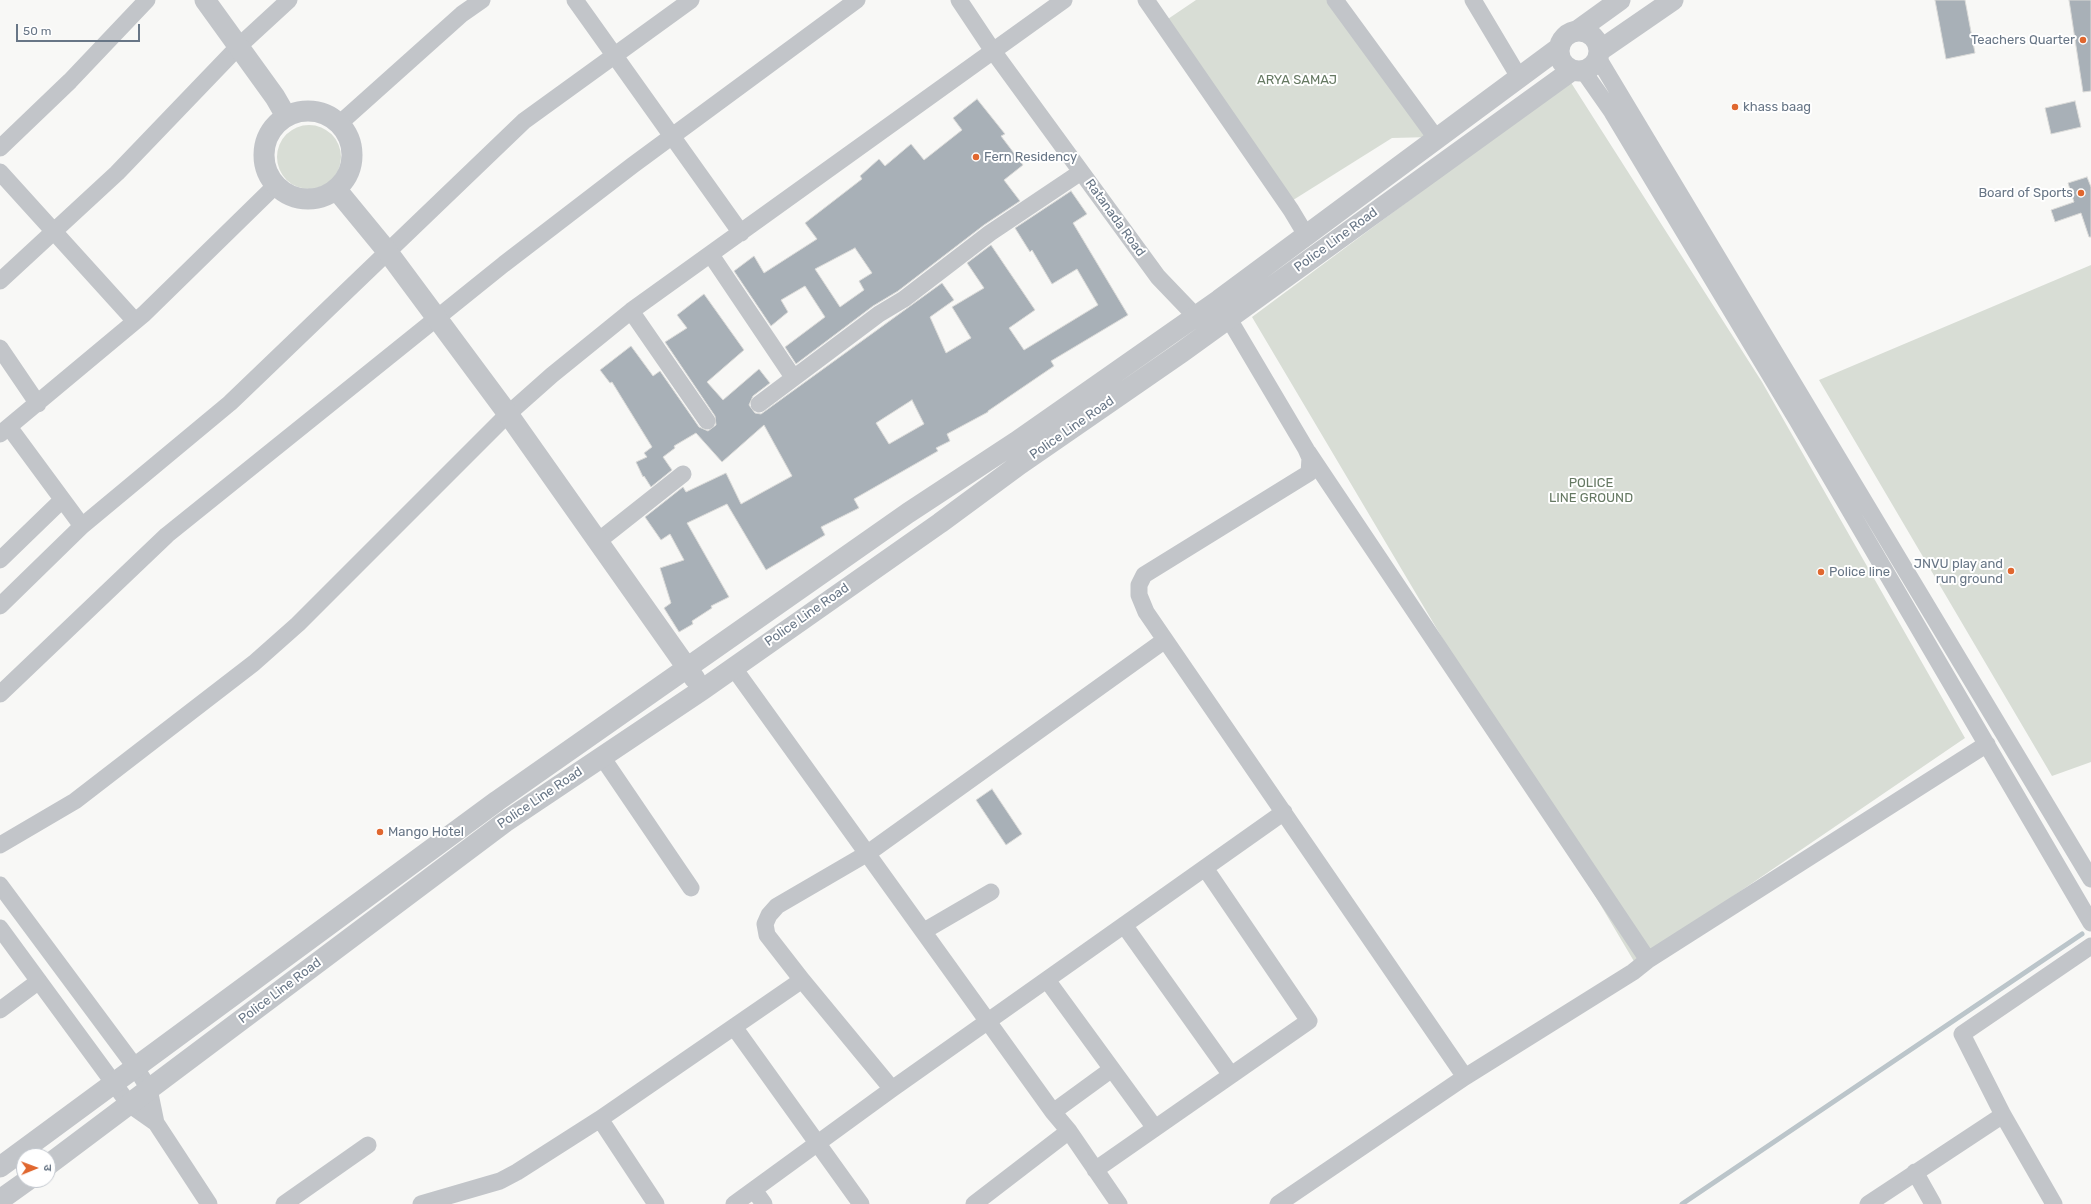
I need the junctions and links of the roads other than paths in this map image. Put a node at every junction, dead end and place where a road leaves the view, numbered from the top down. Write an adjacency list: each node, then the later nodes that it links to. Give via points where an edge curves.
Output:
1 (147, 0): 26 (street, via 70,81)
2 (205, 0): 16 (street)
3 (289, 0): 16 (street)
4 (482, 0): 23 (street, via 462,14)
5 (575, 0): 19 (street)
6 (691, 0): 19 (street)
7 (857, 0): 24 (street)
8 (959, 0): 18 (street, Ratanada Road)
9 (1064, 0): 18 (street)
10 (1146, 0): 33 (street, via 1287,203)
11 (1335, 0): 25 (street)
12 (1473, 0): 21 (street)
13 (1620, 0): 15 (street)
14 (1673, 0): 20 (street, Police Line Road)
15 (1577, 31): 17 (street, via 1565,36); 20 (street, via 1590,34 1598,44)
16 (239, 46): 22 (street); 31 (street, via 117,173)
17 (1559, 48): 20 (street, via 1561,62); 21 (street)
18 (993, 51): 28 (street, Ratanada Road); 32 (street)
19 (613, 56): 24 (street); 34 (street, via 524,121)
20 (1588, 63): 40 (street, Police Line Road); 63 (street, via 1612,112 1793,413); 69 (street)
21 (1519, 77): 25 (street)
22 (286, 116): 23 (street, via 310,110 328,114); 29 (street, via 274,126 266,139 264,162 269,177)
23 (339, 124): 30 (street, via 344,128 353,151 350,172 343,184)
24 (673, 136): 32 (street); 41 (street, via 510,259)
25 (1436, 138): 33 (street)
26 (0, 148)
27 (0, 172): 31 (street)
28 (1081, 172): 39 (street, Ratanada Road, via 1158,277); 45 (street, via 990,233 904,299 879,314)
29 (276, 185): 30 (street, via 291,196 307,200 325,197); 42 (street)
30 (336, 189): 34 (street)
31 (55, 231): 36 (street); 42 (street)
32 (741, 233): 35 (street)
33 (1306, 235): 37 (street)
34 (387, 251): 41 (street); 54 (street, via 230,403)
35 (710, 255): 38 (street); 45 (street)
36 (0, 282)
37 (1216, 302): 39 (street); 40 (street)
38 (631, 311): 48 (street); 49 (street)
39 (1196, 316): 43 (street, Ratanada Road); 60 (street, via 1016,442 908,513)
40 (1228, 318): 43 (street, Police Line Road); 51 (street)
41 (436, 320): 48 (street); 62 (street, via 168,535)
42 (135, 321): 46 (street)
43 (1210, 332): 59 (street, Police Line Road)
44 (0, 348): 46 (street)
45 (793, 377): 47 (street)
46 (38, 404): 50 (street)
47 (758, 404)
48 (508, 414): 55 (street); 66 (street, via 298,624 254,663 75,801)
49 (707, 421)
50 (4, 431): 53 (street)
51 (1306, 449): 58 (street, via 1310,458 1309,473 1144,575 1138,585 1139,595 1146,612); 78 (street)
52 (683, 474): 55 (street)
53 (62, 500): 54 (street); 56 (street)
54 (82, 526): 57 (street)
55 (597, 542): 60 (street)
56 (0, 560)
57 (0, 606)
58 (1165, 640): 65 (street); 67 (street)
59 (733, 667): 61 (street, Police Line Road); 67 (street)
60 (688, 668): 61 (street); 85 (street, via 497,802)
61 (702, 690): 64 (street, Police Line Road)
62 (0, 694)
63 (1987, 744): 73 (street); 78 (street)
64 (602, 757): 71 (street); 90 (street, Police Line Road, via 505,822)
65 (1284, 812): 68 (street); 88 (street)
66 (0, 845)
67 (868, 853): 76 (street); 79 (street, via 778,906 769,915 765,924 767,935)
68 (1205, 868): 74 (street); 87 (street, via 1309,1021)
69 (2091, 879)
70 (0, 885): 85 (street)
71 (691, 888)
72 (991, 892): 76 (street)
73 (2091, 923)
74 (1124, 925): 80 (street); 87 (street)
75 (0, 928): 81 (street)
76 (924, 931): 83 (street)
77 (2091, 946): 94 (street, via 1962,1034)
78 (1648, 960): 88 (street, via 1633,972)
79 (802, 980): 84 (street); 91 (street)
80 (1047, 980): 83 (street); 86 (street)
81 (39, 981): 82 (street); 89 (street)
82 (0, 1010)
83 (988, 1022): 91 (street); 93 (street)
84 (734, 1027): 95 (street); 99 (street)
85 (136, 1068): 89 (street); 90 (street)
86 (1112, 1070): 93 (street); 97 (street)
87 (1231, 1075): 97 (street)
88 (1465, 1077): 117 (street)
89 (114, 1084): 92 (street); 102 (street)
90 (149, 1089): 92 (street, Police Line Road); 96 (street)
91 (892, 1089): 99 (street)
92 (129, 1104): 96 (street); 101 (street, Police Line Road)
93 (1053, 1112): 98 (street)
94 (2003, 1115): 104 (street); 120 (street)
95 (600, 1119): 111 (street, via 500,1181); 112 (street)
96 (156, 1123): 109 (street)
97 (1155, 1128): 103 (street)
98 (1069, 1131): 103 (street); 115 (street)
99 (817, 1143): 106 (street); 108 (street)
100 (368, 1145): 110 (street)
101 (56, 1159)
102 (3, 1165)
103 (1095, 1170): 116 (street)
104 (1915, 1172): 118 (street); 119 (street)
105 (17, 1188): 107 (street)
106 (754, 1190): 113 (street); 114 (street)
107 (0, 1200)
108 (857, 1203)
109 (209, 1204)
110 (284, 1204)
111 (421, 1204)
112 (656, 1204)
113 (734, 1204)
114 (764, 1204)
115 (974, 1204)
116 (1119, 1204)
117 (1278, 1204)
118 (1868, 1204)
119 (1933, 1204)
120 (2054, 1204)

